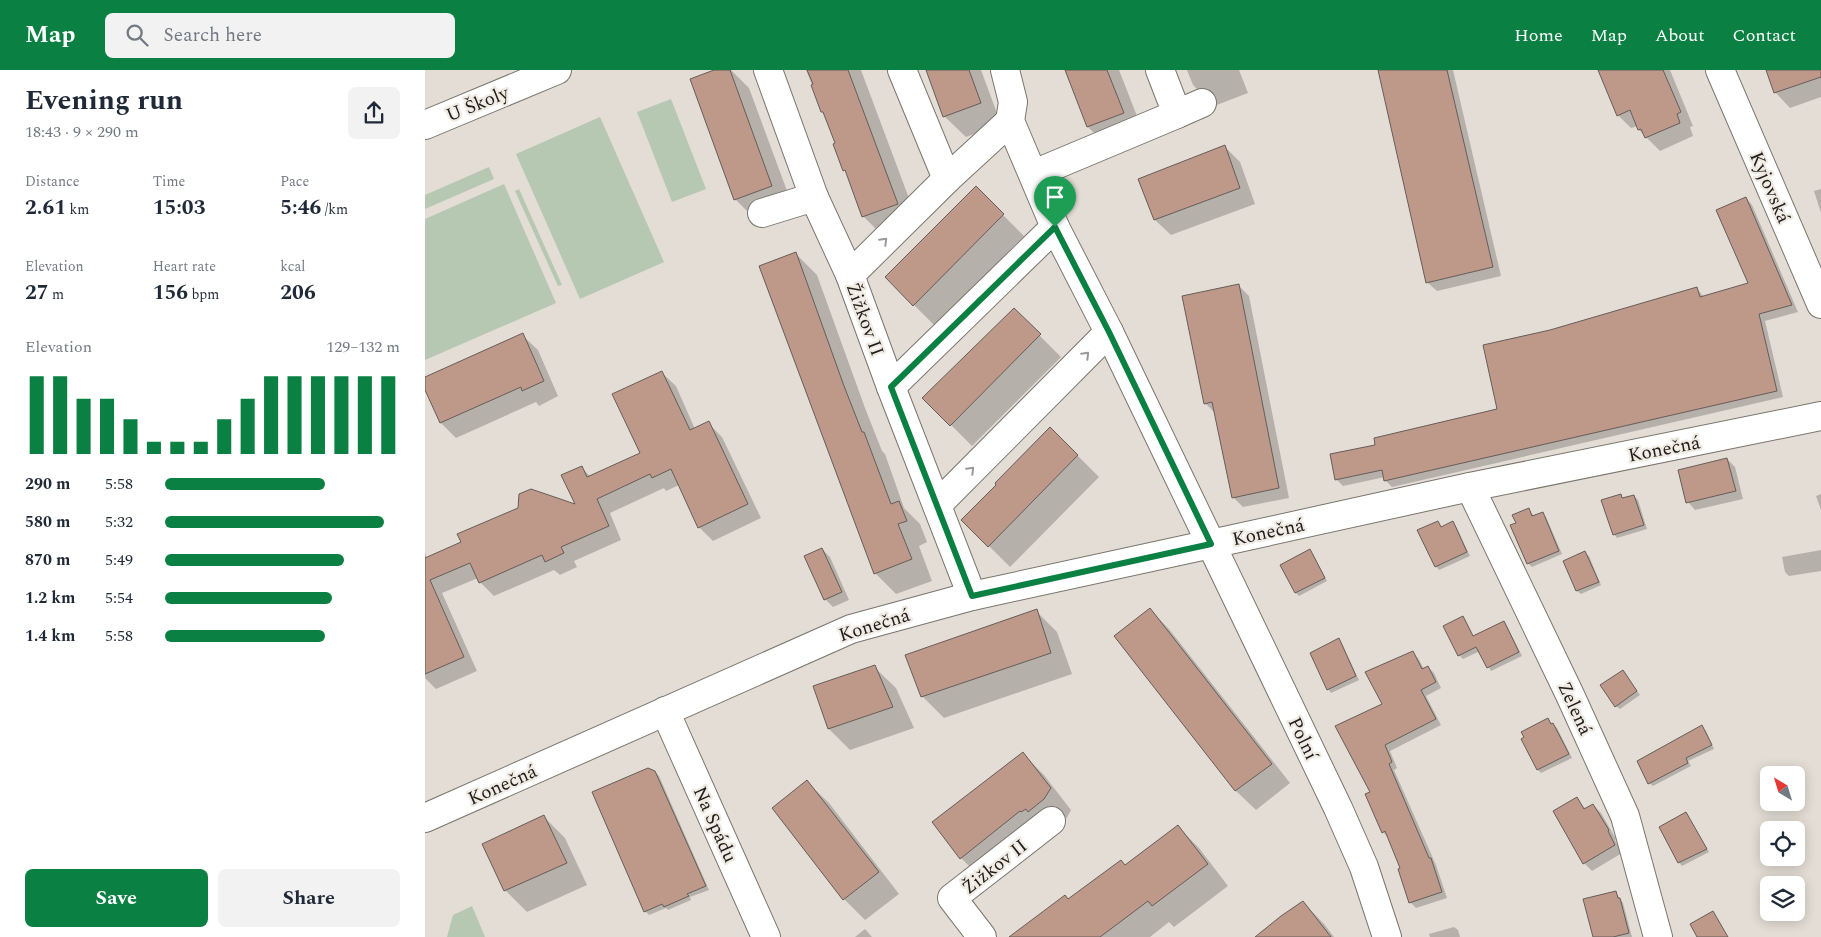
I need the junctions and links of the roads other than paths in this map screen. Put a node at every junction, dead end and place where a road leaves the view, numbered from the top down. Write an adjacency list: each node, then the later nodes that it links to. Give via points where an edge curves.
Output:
1 (557, 70): 10 (street, U Školy)
2 (768, 70): 13 (street, Žižkov II)
3 (902, 70): 12 (street)
4 (1005, 70): 9 (street, via 1013,102)
5 (1160, 70): 8 (street)
6 (1720, 70): 17 (street, Kyjovská)
7 (1202, 103): 8 (street)
8 (1177, 114): 11 (street)
9 (1010, 121): 11 (street); 12 (street)
10 (425, 125)
11 (1034, 174): 15 (street)
12 (947, 179): 16 (street, one-way to 12)
13 (813, 198): 14 (street); 16 (street, Žižkov II)
14 (763, 214)
15 (1055, 227): 18 (street); 19 (street)
16 (850, 275): 19 (street, Žižkov II)
17 (1821, 304)
18 (1109, 332): 22 (street, one-way to 18); 23 (street)
19 (891, 387): 22 (street, Žižkov II)
20 (1821, 416): 21 (street, Konečná)
21 (1470, 487): 23 (street, Konečná); 31 (street, Zelená, via 1571,695 1625,816)
22 (937, 505): 24 (street, Žižkov II)
23 (1211, 544): 24 (street, Konečná); 30 (street, Polní, via 1338,808 1364,867)
24 (972, 596): 25 (street, Konečná, via 851,629)
25 (665, 712): 26 (street, Konečná); 28 (street, Na Spádu)
26 (425, 818)
27 (1051, 821): 29 (street, Žižkov II, via 952,898)
28 (766, 937)
29 (982, 937)
30 (1387, 937)
31 (1658, 937)

